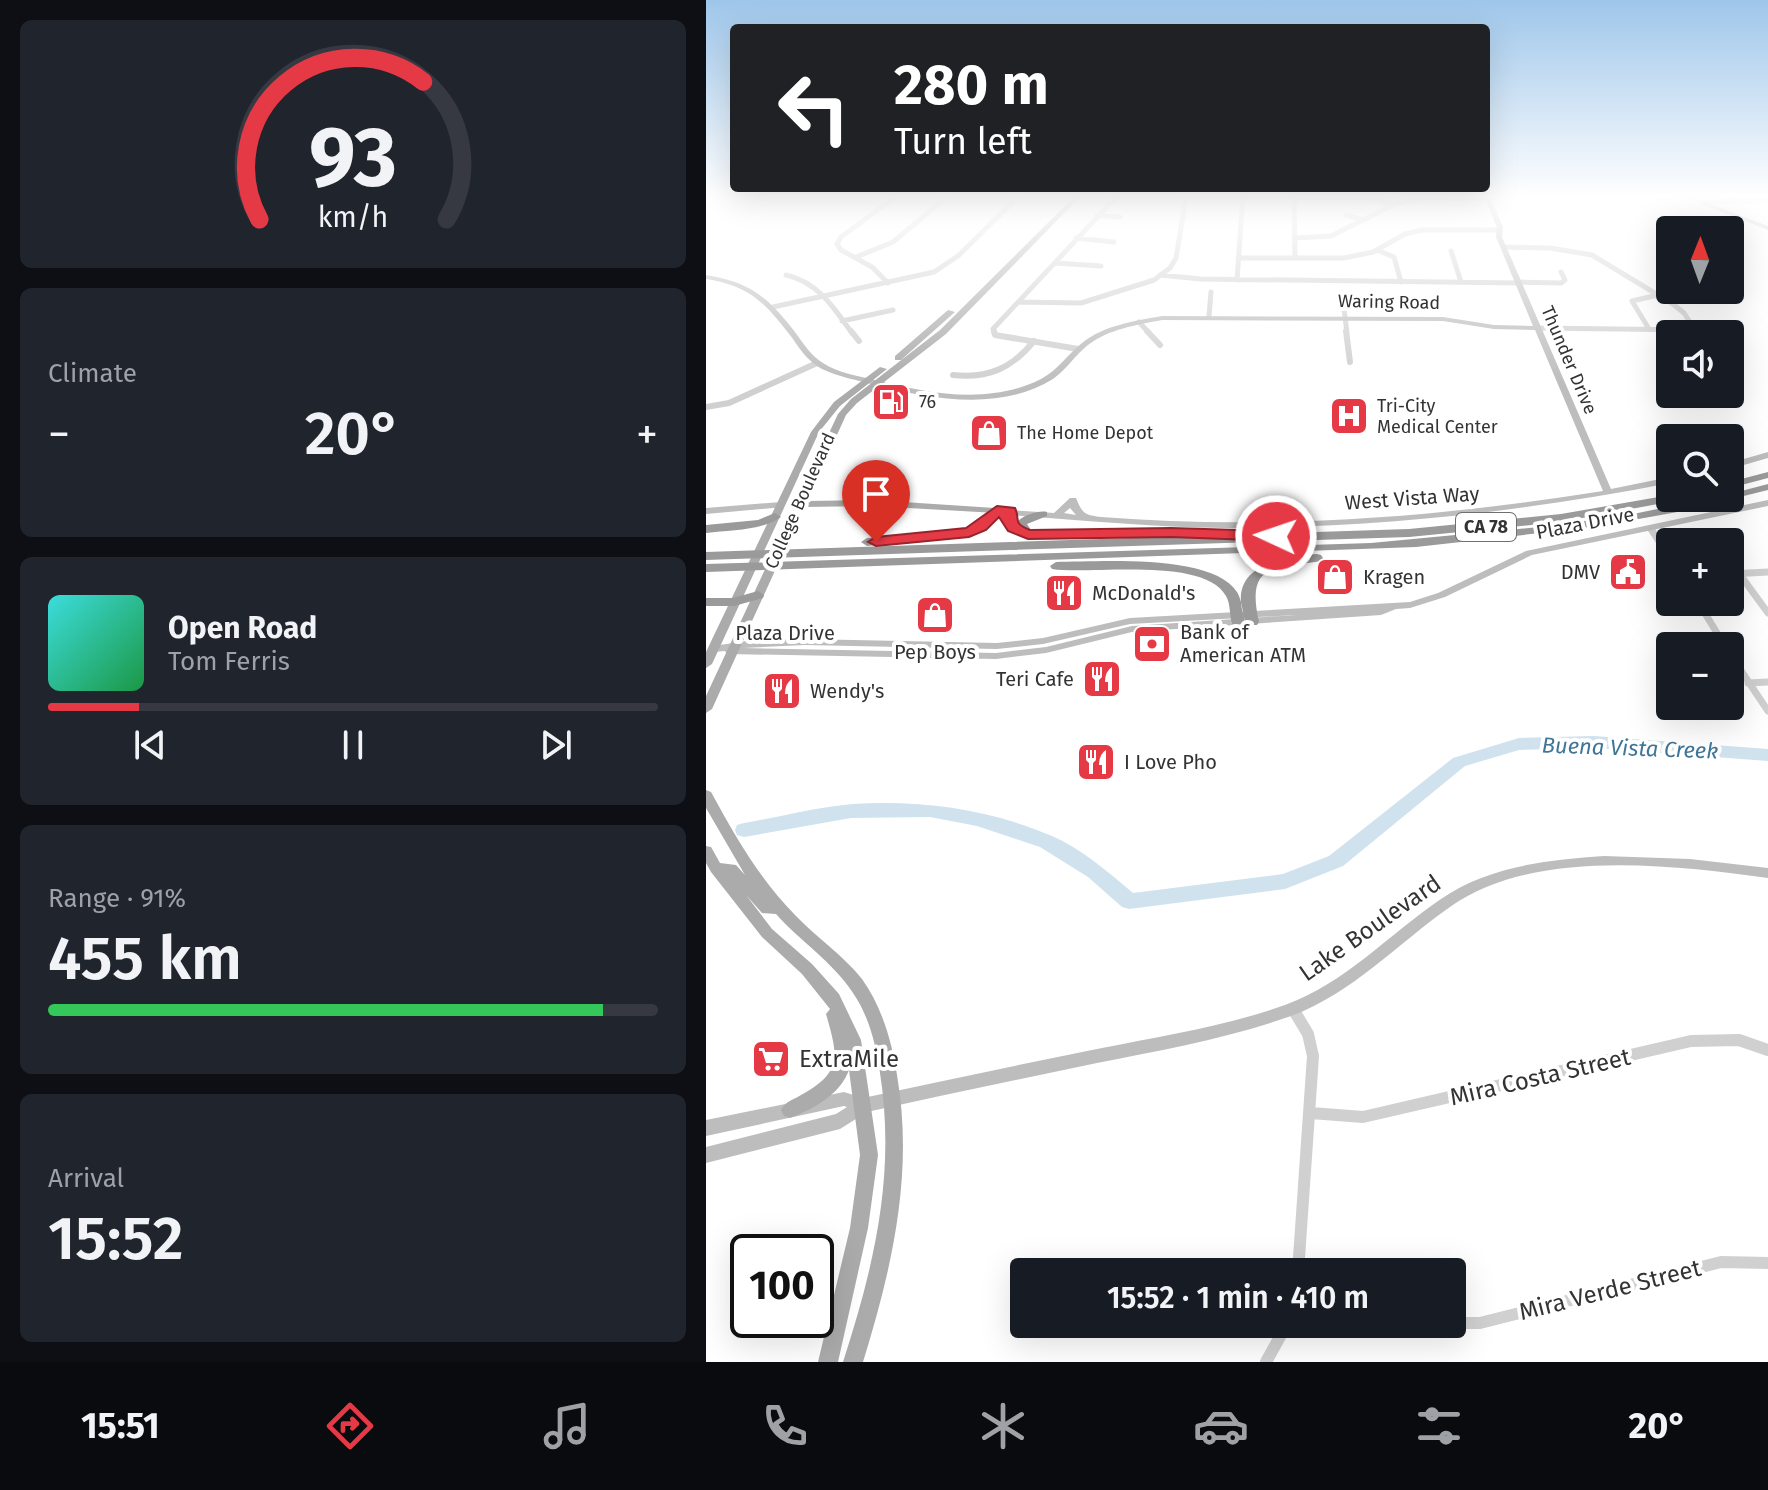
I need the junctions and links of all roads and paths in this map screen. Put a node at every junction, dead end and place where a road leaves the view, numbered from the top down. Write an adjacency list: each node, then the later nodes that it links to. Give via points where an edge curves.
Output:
1 (1238, 258): 18 (street)
2 (858, 259): 21 (street)
3 (955, 259): 21 (street, via 934,272)
4 (1005, 259): 47 (main road, College Boulevard)
5 (1016, 259): 47 (main road, College Boulevard, via 921,352)
6 (1059, 259): 12 (street)
7 (1176, 259): 16 (street)
8 (1394, 259): 19 (street)
9 (1453, 259): 20 (street)
10 (1508, 259): 22 (main road, Thunder Drive)
11 (1598, 259): 25 (street)
12 (1055, 263): 13 (street); 28 (street)
13 (1101, 266)
14 (1561, 272): 22 (street, via 1561,283)
15 (786, 275): 27 (street, via 812,285)
16 (1160, 275): 18 (street); 28 (street, via 1081,303)
17 (706, 277): 30 (main road, via 753,290)
18 (1237, 280): 19 (street)
19 (1401, 282): 20 (street)
20 (1461, 282): 22 (street)
21 (888, 283): 27 (street)
22 (1518, 283): 37 (main road, Thunder Drive)
23 (1211, 292): 32 (street)
24 (1342, 293): 33 (street)
25 (1656, 293)
26 (1656, 296): 38 (street, via 1632,301)
27 (822, 297): 30 (street); 35 (street)
28 (1019, 302): 41 (street, via 992,332)
29 (1672, 304): 34 (street)
30 (773, 307): 45 (main road)
31 (893, 310): 35 (street)
32 (1209, 316): 33 (main road, Waring Road); 36 (main road, Waring Road)
33 (1344, 318): 37 (main road, Waring Road, via 1443,319); 44 (street)
34 (1689, 320)
35 (842, 321): 40 (street)
36 (1139, 322): 42 (street); 43 (main road, Waring Road, via 1111,330)
37 (1538, 328): 38 (street, Waring Road); 55 (main road, Thunder Drive)
38 (1649, 329): 39 (street, Waring Road)
39 (1656, 329)
40 (859, 341)
41 (1034, 341): 43 (street); 46 (street, via 1021,359 996,372)
42 (1160, 345)
43 (1078, 349): 47 (main road, Waring Road, via 1049,378 999,395 942,397)
44 (1350, 362)
45 (817, 363): 47 (main road, Waring Road); 48 (street, via 729,403)
46 (953, 375)
47 (872, 381): 59 (main road, College Boulevard, via 834,427); 61 (main road, College Boulevard, via 849,392 822,421)
48 (706, 407)
49 (1768, 455): 50 (main road)
50 (1744, 462)
51 (1768, 475): 52 (highway)
52 (1744, 481)
53 (1656, 483): 55 (main road, West Vista Way)
54 (1768, 487): 56 (highway, CA 78)
55 (1608, 493): 66 (main road, West Vista Way, via 1499,509 1335,522 1154,523)
56 (1744, 494)
57 (1656, 501): 71 (highway, CA 78, via 1486,527)
58 (1768, 503): 68 (main road, Plaza Drive)
59 (800, 504): 61 (main road); 62 (main road); 80 (main road, College Boulevard)
60 (706, 511): 61 (main road)
61 (778, 511): 67 (highway, via 760,523); 82 (main road, College Boulevard)
62 (1004, 511): 64 (main road, West Vista Way); 69 (highway, via 1013,528); 73 (highway, via 957,535)
63 (1658, 512): 72 (highway, CA 78)
64 (1043, 514): 65 (main road, West Vista Way); 69 (highway, via 1022,522)
65 (1057, 515): 66 (main road, West Vista Way); 66 (main road, via 1073,500)
66 (1084, 517)
67 (706, 529)
68 (1651, 529): 70 (street); 84 (main road, Plaza Drive, via 1529,553 1452,593 1381,612)
69 (1028, 534): 71 (highway)
70 (1656, 537)
71 (1295, 538): 73 (highway, CA 78)
72 (1481, 539): 76 (highway, CA 78); 84 (highway, via 1276,563 1252,578)
73 (790, 555): 74 (highway, CA 78); 74 (highway); 76 (highway, CA 78)
74 (741, 558): 75 (highway, CA 78)
75 (706, 560)
76 (952, 560): 84 (highway, via 1195,572 1226,587)
77 (1768, 572): 78 (street)
78 (1744, 573)
79 (1744, 585): 83 (street)
80 (758, 595): 82 (highway); 86 (main road, College Boulevard)
81 (706, 602): 82 (highway)
82 (734, 602): 87 (main road, College Boulevard)
83 (1768, 613)
84 (1244, 618): 88 (main road, Plaza Drive, via 1132,629)
85 (871, 643): 86 (main road, Plaza Drive, via 766,642); 88 (main road, Plaza Drive); 89 (main road)
86 (733, 648): 87 (main road, Plaza Drive); 89 (main road, Plaza Drive); 94 (main road, College Boulevard)
87 (709, 649): 90 (main road, College Boulevard)
88 (1022, 649): 89 (main road, Plaza Drive, via 975,656)
89 (857, 651)
90 (706, 664)
91 (1744, 677): 93 (street)
92 (1768, 682): 93 (street)
93 (1748, 683): 95 (street)
94 (706, 709)
95 (1768, 711)
96 (706, 795): 100 (main road, via 744,867)
97 (706, 851): 98 (main road)
98 (716, 868): 100 (main road, via 731,869 767,909); 101 (main road, via 767,933)
99 (1768, 873): 102 (main road, Lake Boulevard, via 1604,861 1512,872 1451,899 1345,979)
100 (780, 908): 104 (main road, via 853,981 880,1029)
101 (827, 992): 105 (main road, via 853,1040); 106 (main road, via 844,1059 842,1073 834,1085)
102 (1293, 1009): 104 (main road, Lake Boulevard, via 1225,1029); 107 (street, via 1308,1034 1313,1056)
103 (1768, 1050): 107 (street, Mira Costa Street, via 1739,1040 1703,1039 1363,1117)
104 (895, 1098): 105 (main road, Lake Boulevard); 115 (main road, via 896,1188 873,1300)
105 (863, 1105): 106 (main road, via 844,1099); 109 (main road, via 840,1121); 114 (main road, via 869,1155 865,1196)
106 (790, 1110): 108 (main road)
107 (1311, 1113): 110 (street)
108 (706, 1128)
109 (706, 1155)
110 (1299, 1258)
111 (1768, 1263): 112 (street, Mira Verde Street, via 1721,1262)
112 (1466, 1323)
113 (1279, 1338): 116 (street)
114 (828, 1362)
115 (853, 1362)
116 (1266, 1362)

